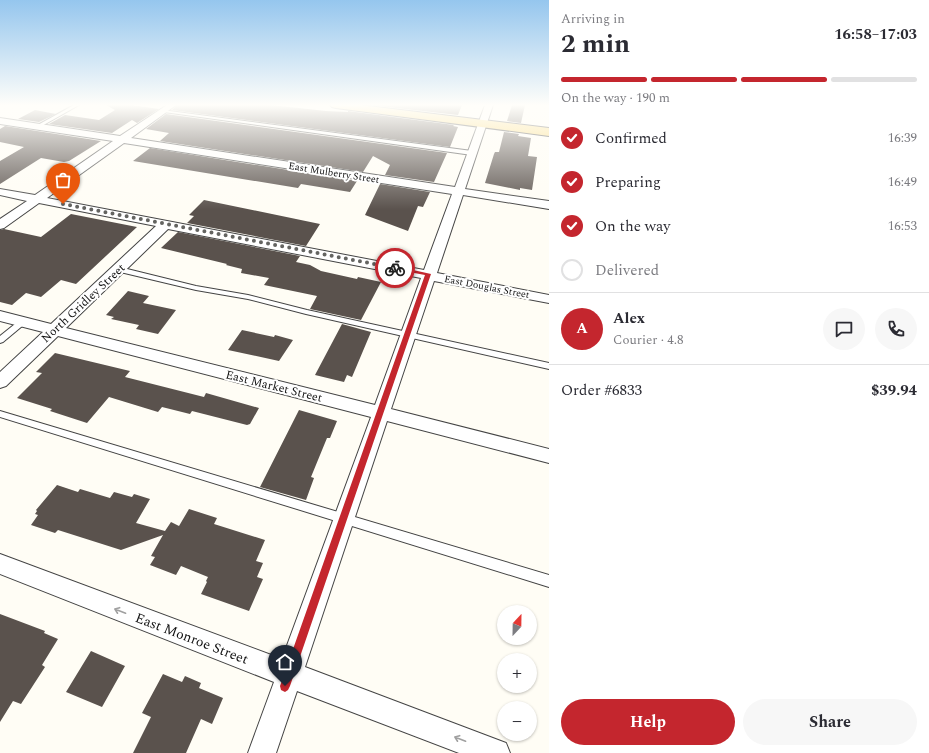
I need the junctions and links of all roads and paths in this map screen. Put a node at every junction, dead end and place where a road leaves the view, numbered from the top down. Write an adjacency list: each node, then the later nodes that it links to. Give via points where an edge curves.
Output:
1 (120, 140): 8 (street)
2 (130, 140): 6 (street, East Mulberry Street)
3 (378, 140): 5 (lane)
4 (477, 140): 5 (street)
5 (472, 153): 6 (street)
6 (458, 190): 9 (street, East Mulberry Street); 13 (street)
7 (0, 192): 8 (street, East Douglas Street)
8 (36, 199): 10 (street); 11 (street, East Douglas Street)
9 (549, 205)
10 (0, 224)
11 (166, 224): 12 (street, North Gridley Street); 13 (street, East Douglas Street)
12 (119, 269): 17 (street, North Gridley Street); 18 (lane)
13 (428, 274): 14 (street, East Douglas Street); 18 (street)
14 (549, 299)
15 (0, 316): 16 (street, East Market Street)
16 (23, 322): 17 (street, East Market Street); 19 (lane)
17 (54, 330): 21 (street, North Gridley Street); 22 (street, East Market Street)
18 (408, 334): 20 (lane); 22 (street)
19 (0, 340)
20 (549, 366)
21 (0, 382)
22 (380, 413): 24 (street, East Market Street); 25 (street)
23 (0, 414): 25 (lane)
24 (549, 456)
25 (344, 518): 27 (lane); 28 (street)
26 (0, 564): 28 (street, East Monroe Street, one-way to 26, via 218,649)
27 (549, 581)
28 (289, 673): 29 (street); 30 (street, East Monroe Street, one-way to 28)
29 (262, 753)
30 (496, 753)

